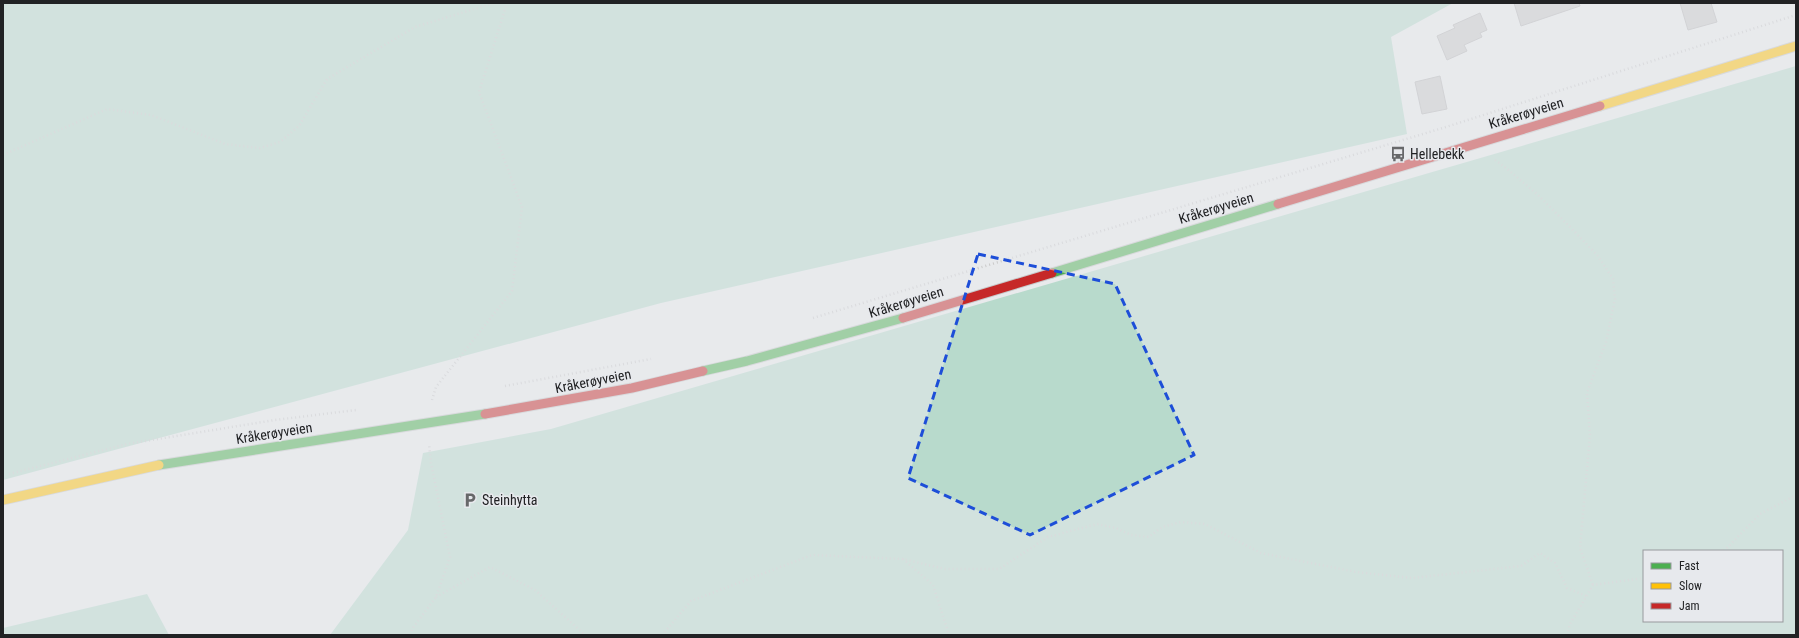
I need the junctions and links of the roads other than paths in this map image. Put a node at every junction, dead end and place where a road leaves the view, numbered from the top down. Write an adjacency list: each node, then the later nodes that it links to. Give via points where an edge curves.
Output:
1 (1796, 46): 2 (main road, Kråkerøyveien, via 1044,275 755,359 632,388 547,404 169,463)
2 (3, 500)

